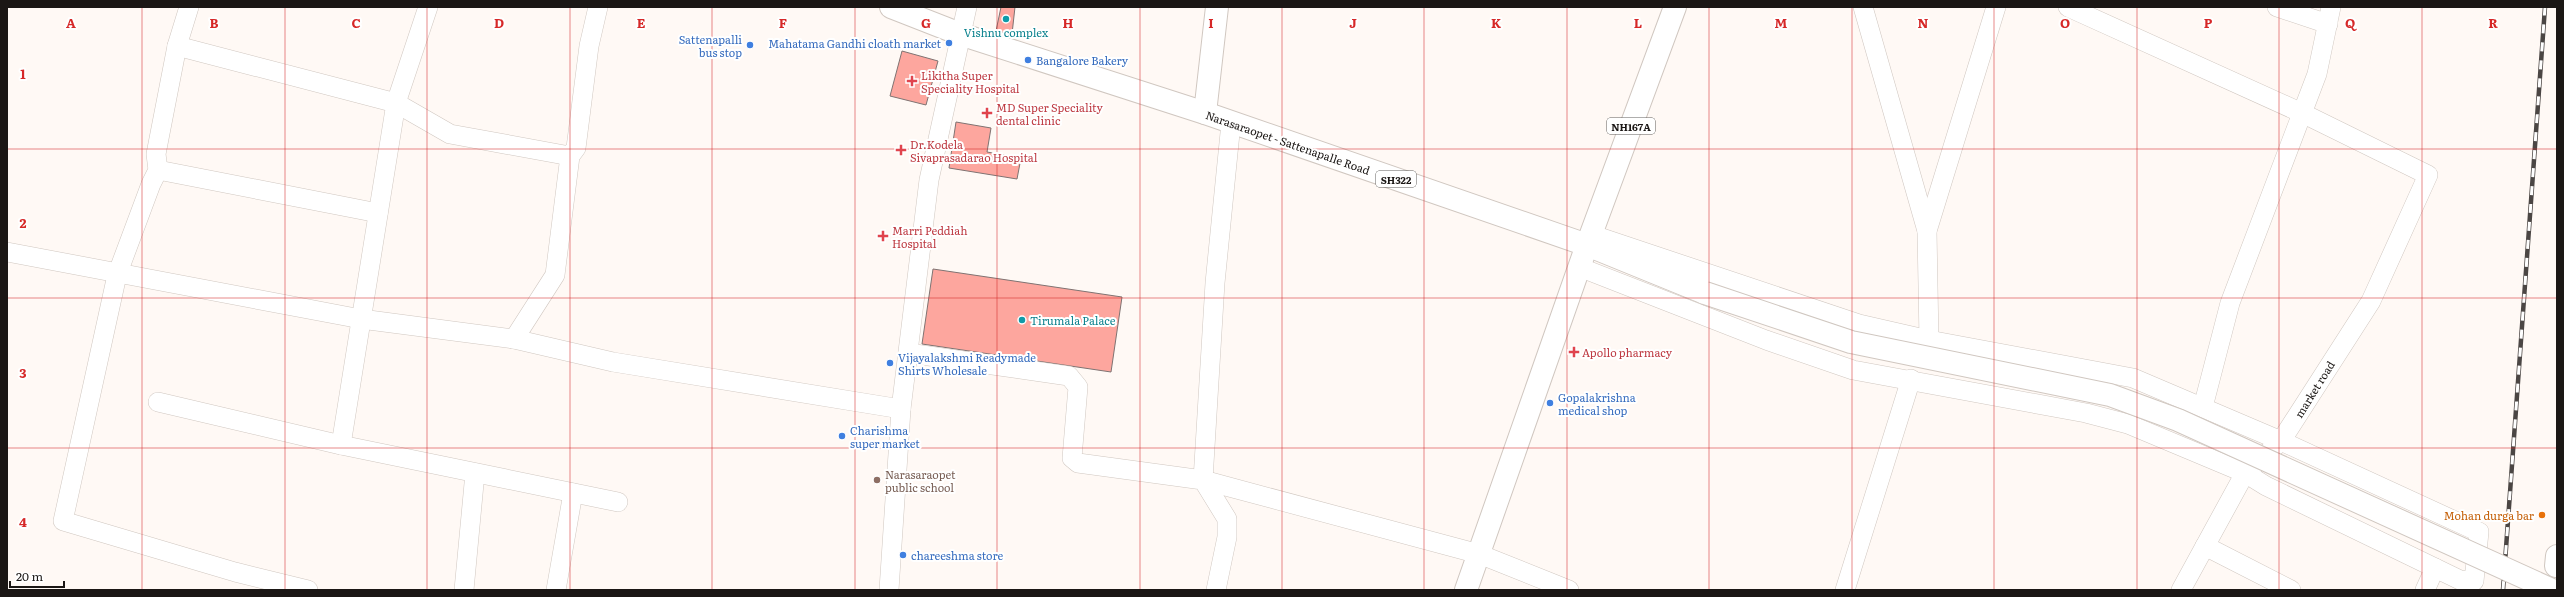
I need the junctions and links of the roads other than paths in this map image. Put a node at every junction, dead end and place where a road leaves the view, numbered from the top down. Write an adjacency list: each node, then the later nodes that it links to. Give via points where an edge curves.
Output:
1 (189, 7): 14 (street)
2 (428, 7): 15 (street)
3 (598, 7): 19 (street, via 589,46 576,148)
4 (891, 7): 13 (main road, Narasaraopet - Sattenapalle Road / SH322)
5 (967, 7): 13 (street)
6 (1217, 7): 17 (main road)
7 (1675, 7): 23 (main road, NH167A)
8 (1863, 7): 22 (street)
9 (1996, 7): 22 (street)
10 (2068, 7): 16 (street)
11 (2277, 7): 12 (street)
12 (2330, 15): 16 (street, via 2317,74)
13 (960, 34): 17 (main road, Narasaraopet - Sattenapalle Road / SH322); 30 (street, via 929,180)
14 (177, 46): 15 (street); 20 (street, via 156,154)
15 (396, 103): 19 (street, via 450,134); 21 (street)
16 (2302, 113): 33 (street, via 2230,303); 35 (street, market road, via 2428,175 2371,301)
17 (1205, 114): 18 (main road, Narasaraopet - Sattenapalle Road / SH322)
18 (1231, 123): 23 (main road, Narasaraopet - Sattenapalle Road / SH322); 39 (street, via 1215,283)
19 (570, 156): 28 (street, via 555,275)
20 (158, 170): 21 (street); 26 (street)
21 (378, 213): 27 (street)
22 (1927, 231): 29 (street)
23 (1588, 239): 25 (main road, NH167A); 29 (street, via 1859,324); 57 (main road, Narasaraopet - Sattenapalle Road, bridge, via 1705,293 1851,342 2110,395 2178,420)
24 (7, 252): 26 (street)
25 (1578, 267): 31 (street, via 1766,340 1853,370); 43 (main road, NH167A)
26 (117, 275): 27 (street); 46 (street, via 63,521 235,572)
27 (361, 319): 28 (street); 36 (street)
28 (514, 339): 34 (street, via 613,362)
29 (1930, 340): 33 (street, via 2132,378)
30 (908, 353): 34 (street); 39 (street, via 1069,376 1078,387 1072,458 1078,463)
31 (1911, 379): 38 (street, via 2121,422); 53 (street)
32 (158, 402): 36 (street)
33 (2203, 407): 35 (street)
34 (901, 409): 49 (street)
35 (2281, 442): 38 (street, market road); 45 (street, via 2479,532 2474,581 2460,580)
36 (341, 445): 37 (street)
37 (475, 473): 40 (street); 47 (street)
38 (2245, 473): 42 (street, market road); 45 (street, via 2266,486)
39 (1203, 480): 43 (street); 50 (street, via 1227,519 1227,536)
40 (573, 493): 41 (street); 48 (street)
41 (618, 502)
42 (2205, 546): 54 (street, market road); 55 (street)
43 (1479, 554): 51 (main road, NH167A); 52 (street)
44 (2557, 563): 57 (street)
45 (2435, 568): 56 (street)
46 (308, 590)
47 (464, 590)
48 (556, 590)
49 (889, 590)
50 (1216, 590)
51 (1466, 590)
52 (1569, 590)
53 (1845, 590)
54 (2181, 590)
55 (2291, 590)
56 (2425, 590)
57 (2553, 590)

